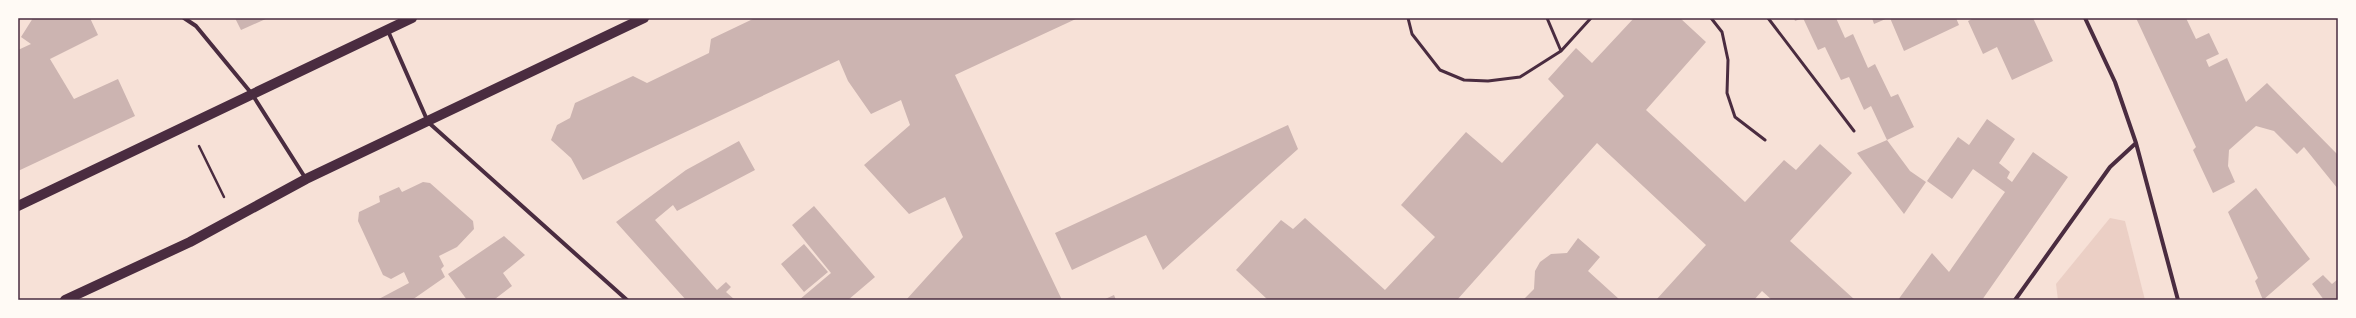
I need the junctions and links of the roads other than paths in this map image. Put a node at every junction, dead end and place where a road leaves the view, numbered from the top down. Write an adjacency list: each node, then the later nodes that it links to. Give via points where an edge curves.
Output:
1 (184, 18): 12 (street, via 196,26)
2 (412, 18): 10 (main road)
3 (644, 18): 13 (main road)
4 (1408, 18): 11 (lane, via 1412,34 1440,70 1464,80 1488,81 1520,77)
5 (1547, 18): 11 (lane)
6 (1591, 18): 11 (lane)
7 (1712, 18): 15 (lane, via 1722,32 1728,60 1728,93 1735,117)
8 (1768, 18): 14 (lane)
9 (2085, 18): 16 (street, via 2116,82)
10 (388, 30): 12 (main road); 13 (street)
11 (1561, 51)
12 (252, 94): 17 (street); 18 (main road)
13 (428, 122): 17 (main road); 20 (street)
14 (1854, 130)
15 (1765, 140)
16 (2136, 143): 21 (street, via 2110,167); 22 (street)
17 (306, 179): 19 (main road, via 190,242)
18 (18, 206)
19 (65, 300)
20 (627, 300)
21 (2015, 300)
22 (2178, 300)

